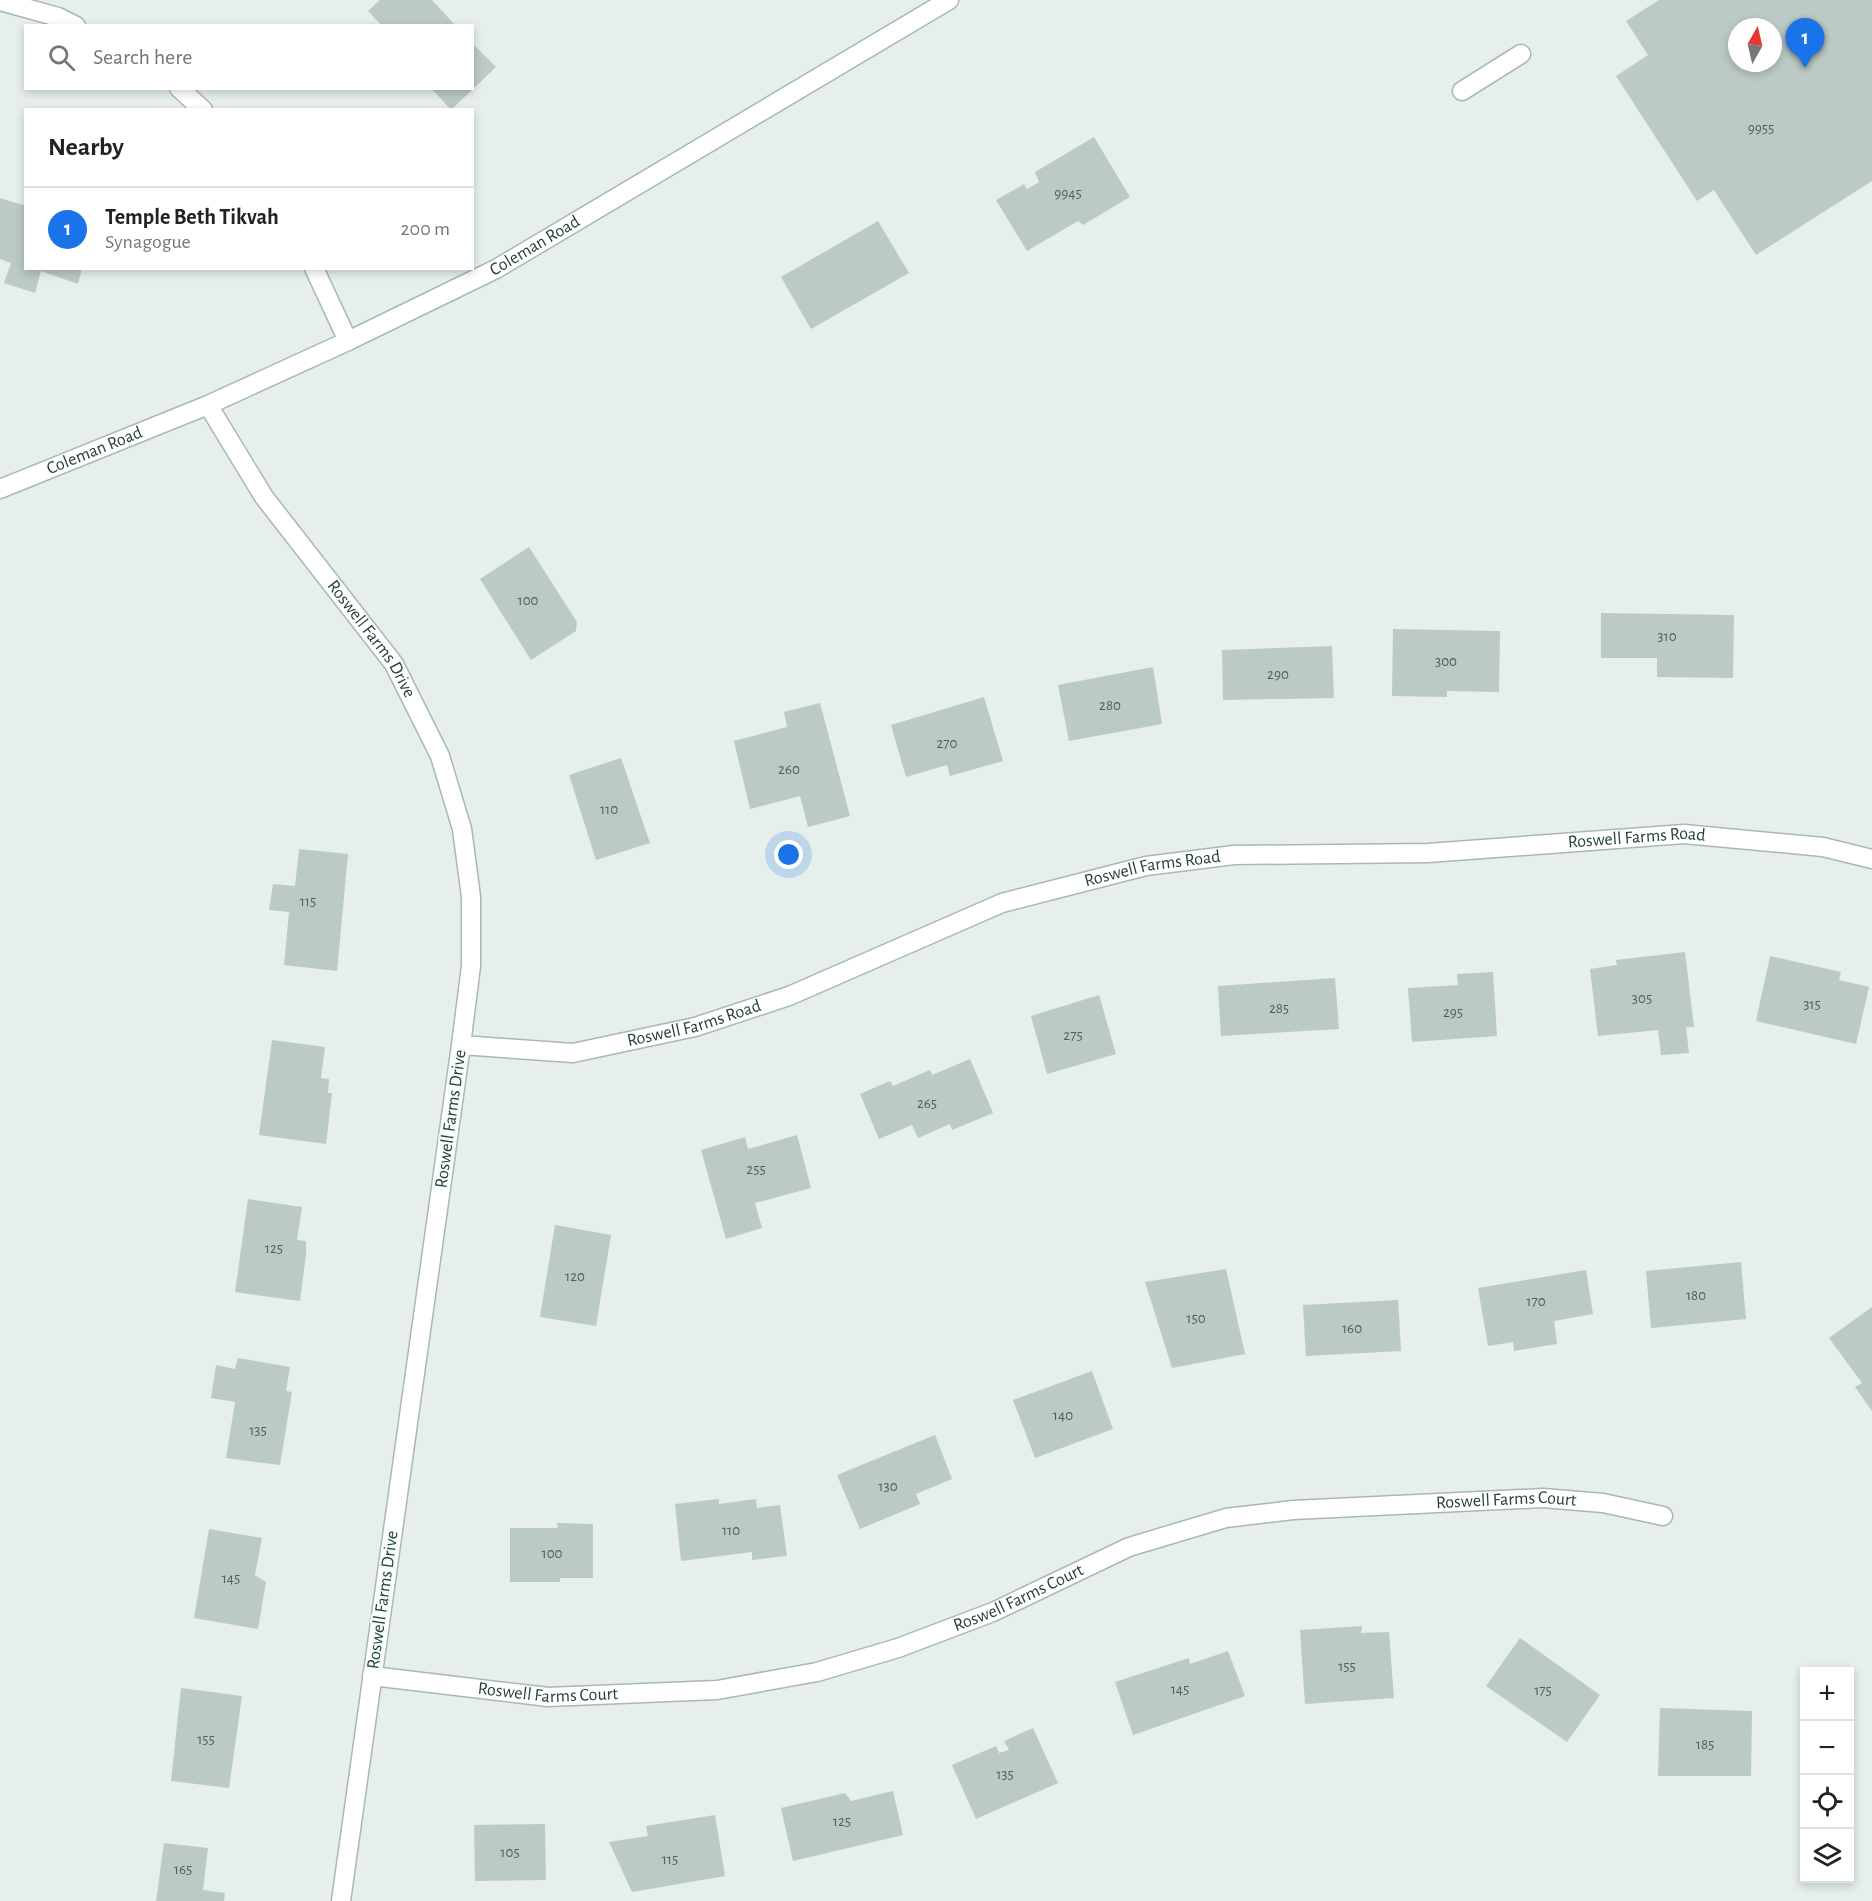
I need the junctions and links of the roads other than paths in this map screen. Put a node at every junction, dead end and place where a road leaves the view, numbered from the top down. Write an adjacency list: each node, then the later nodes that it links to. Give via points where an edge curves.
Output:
1 (949, 0): 9 (street, Coleman Road, via 496,269)
2 (0, 1): 3 (street)
3 (72, 24)
4 (1521, 54): 6 (street)
5 (181, 90): 7 (street)
6 (1462, 91)
7 (201, 108)
8 (315, 270): 9 (street)
9 (348, 341): 10 (street, Coleman Road)
10 (208, 405): 11 (street, Coleman Road); 13 (street, Roswell Farms Drive, via 264,497 394,664 440,756 462,830 471,897 471,966)
11 (0, 489)
12 (1872, 859): 13 (street, Roswell Farms Road, via 1823,847 1684,834 1428,853 1234,855 1146,866 1002,903 789,996 695,1027 573,1053)
13 (461, 1045): 15 (street, Roswell Farms Drive)
14 (1664, 1516): 15 (street, Roswell Farms Court, via 1604,1503 1543,1498 1293,1510 1226,1518 1129,1547 993,1612 898,1648 817,1672 717,1690 548,1697)
15 (372, 1676): 16 (street, Roswell Farms Drive)
16 (341, 1901)

